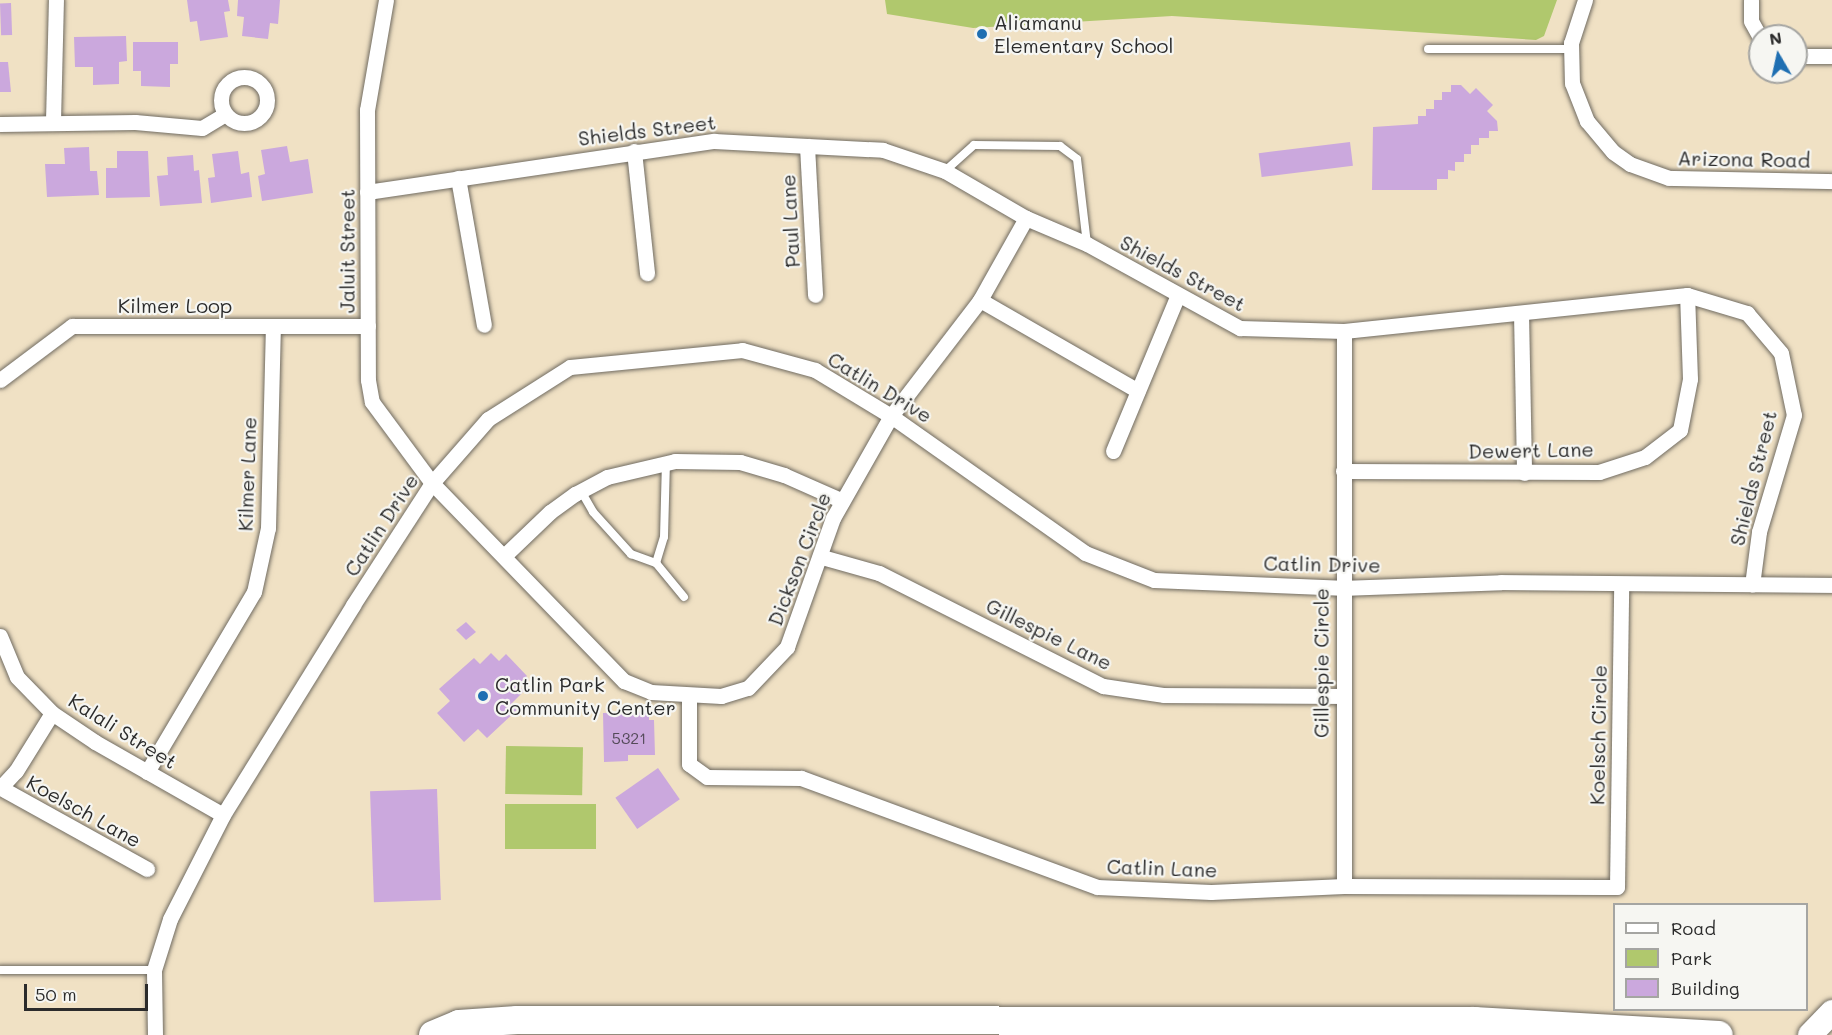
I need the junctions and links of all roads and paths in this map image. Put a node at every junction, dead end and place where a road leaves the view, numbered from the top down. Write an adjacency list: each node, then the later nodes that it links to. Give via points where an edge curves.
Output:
1 (56, 0): 11 (street)
2 (386, 0): 18 (street, Jaluit Street, via 367,110)
3 (1585, 0): 7 (street, Arizona Road)
4 (1751, 0): 5 (street)
5 (1753, 24)
6 (1428, 49): 7 (lane)
7 (1570, 49): 17 (street, Arizona Road, via 1572,83 1587,121 1613,152 1630,164 1669,178 1689,180)
8 (1808, 56): 9 (street)
9 (1832, 56)
10 (225, 114): 11 (street, via 202,128)
11 (53, 121): 12 (street)
12 (0, 124)
13 (807, 146): 14 (street, Shields Street, via 714,141); 15 (street, Shields Street, via 883,150); 22 (street, Paul Lane)
14 (634, 151): 16 (street, Shields Street); 21 (street)
15 (945, 171): 19 (street, Shields Street); 20 (lane, via 975,145 1060,146 1077,159)
16 (458, 178): 18 (street, Shields Street); 27 (street)
17 (1832, 181)
18 (368, 192): 29 (street, Jaluit Street)
19 (1026, 218): 20 (street, Shields Street); 25 (street, Dickson Circle)
20 (1087, 244): 23 (street, Shields Street)
21 (646, 273)
22 (815, 294)
23 (1178, 295): 30 (street, Shields Street, via 1240,328); 32 (street)
24 (1687, 295): 26 (street, Shields Street); 37 (street, Dewert Lane, via 1690,380 1680,430 1645,458 1599,472); 45 (street, Shields Street, via 1747,313 1781,353 1794,415 1759,532)
25 (980, 300): 32 (street); 33 (street, Dickson Circle)
26 (1521, 313): 30 (street, Shields Street); 37 (street)
27 (484, 325)
28 (273, 326): 29 (street, Kilmer Loop); 31 (street, Kilmer Loop, via 72,326); 53 (street, Kilmer Lane, via 268,528 254,592)
29 (368, 326): 38 (street, Jaluit Street, via 372,402)
30 (1344, 331): 36 (street, Gillespie Circle)
31 (0, 380)
32 (1138, 391): 34 (street)
33 (891, 416): 38 (street, Catlin Drive, via 814,370 742,350 570,367 488,419); 40 (street, Dickson Circle); 47 (street, Catlin Drive, via 1085,553 1154,580)
34 (1113, 451)
35 (666, 463): 39 (street, via 607,477); 40 (street, via 740,462 784,475); 43 (lane, via 664,537)
36 (1342, 471): 37 (street, Dewert Lane); 47 (street, Gillespie Circle)
37 (1524, 473)
38 (432, 483): 41 (street, Jaluit Street); 55 (street, Catlin Drive)
39 (581, 491): 41 (street, via 550,512); 43 (lane, via 593,512 631,554)
40 (843, 501): 42 (street, Dickson Circle)
41 (504, 555): 50 (street, Dickson Circle, via 624,681 651,692)
42 (822, 557): 50 (street, Dickson Circle, via 788,648 748,688 721,696); 51 (street, Gillespie Lane, via 879,573 1103,686 1164,695)
43 (656, 563): 48 (lane)
44 (1621, 584): 45 (street, Catlin Drive); 47 (street, Catlin Drive, via 1501,582); 58 (street, Koelsch Circle)
45 (1752, 585): 46 (street, Catlin Drive)
46 (1832, 585)
47 (1341, 588): 51 (street, Gillespie Circle)
48 (684, 597)
49 (0, 636): 52 (street, Kalali Street, via 17,677)
50 (689, 696): 57 (street, Catlin Lane, via 689,764 707,777 801,778 1096,887 1211,892)
51 (1342, 696): 57 (street, Gillespie Circle)
52 (52, 713): 53 (street, Kalali Street); 54 (street)
53 (147, 772): 55 (street, Kalali Street)
54 (0, 788): 56 (street, Koelsch Lane)
55 (224, 815): 60 (street, Catlin Drive, via 170,919)
56 (147, 869)
57 (1344, 886): 58 (street, Catlin Lane)
58 (1617, 886)
59 (0, 970): 60 (lane)
60 (154, 970): 62 (street, Catlin Drive)
61 (1832, 1012): 65 (main road)
62 (155, 1035)
63 (433, 1035): 64 (highway, via 459,1024 541,1020 1475,1021)
64 (1719, 1035)
65 (1810, 1035)

